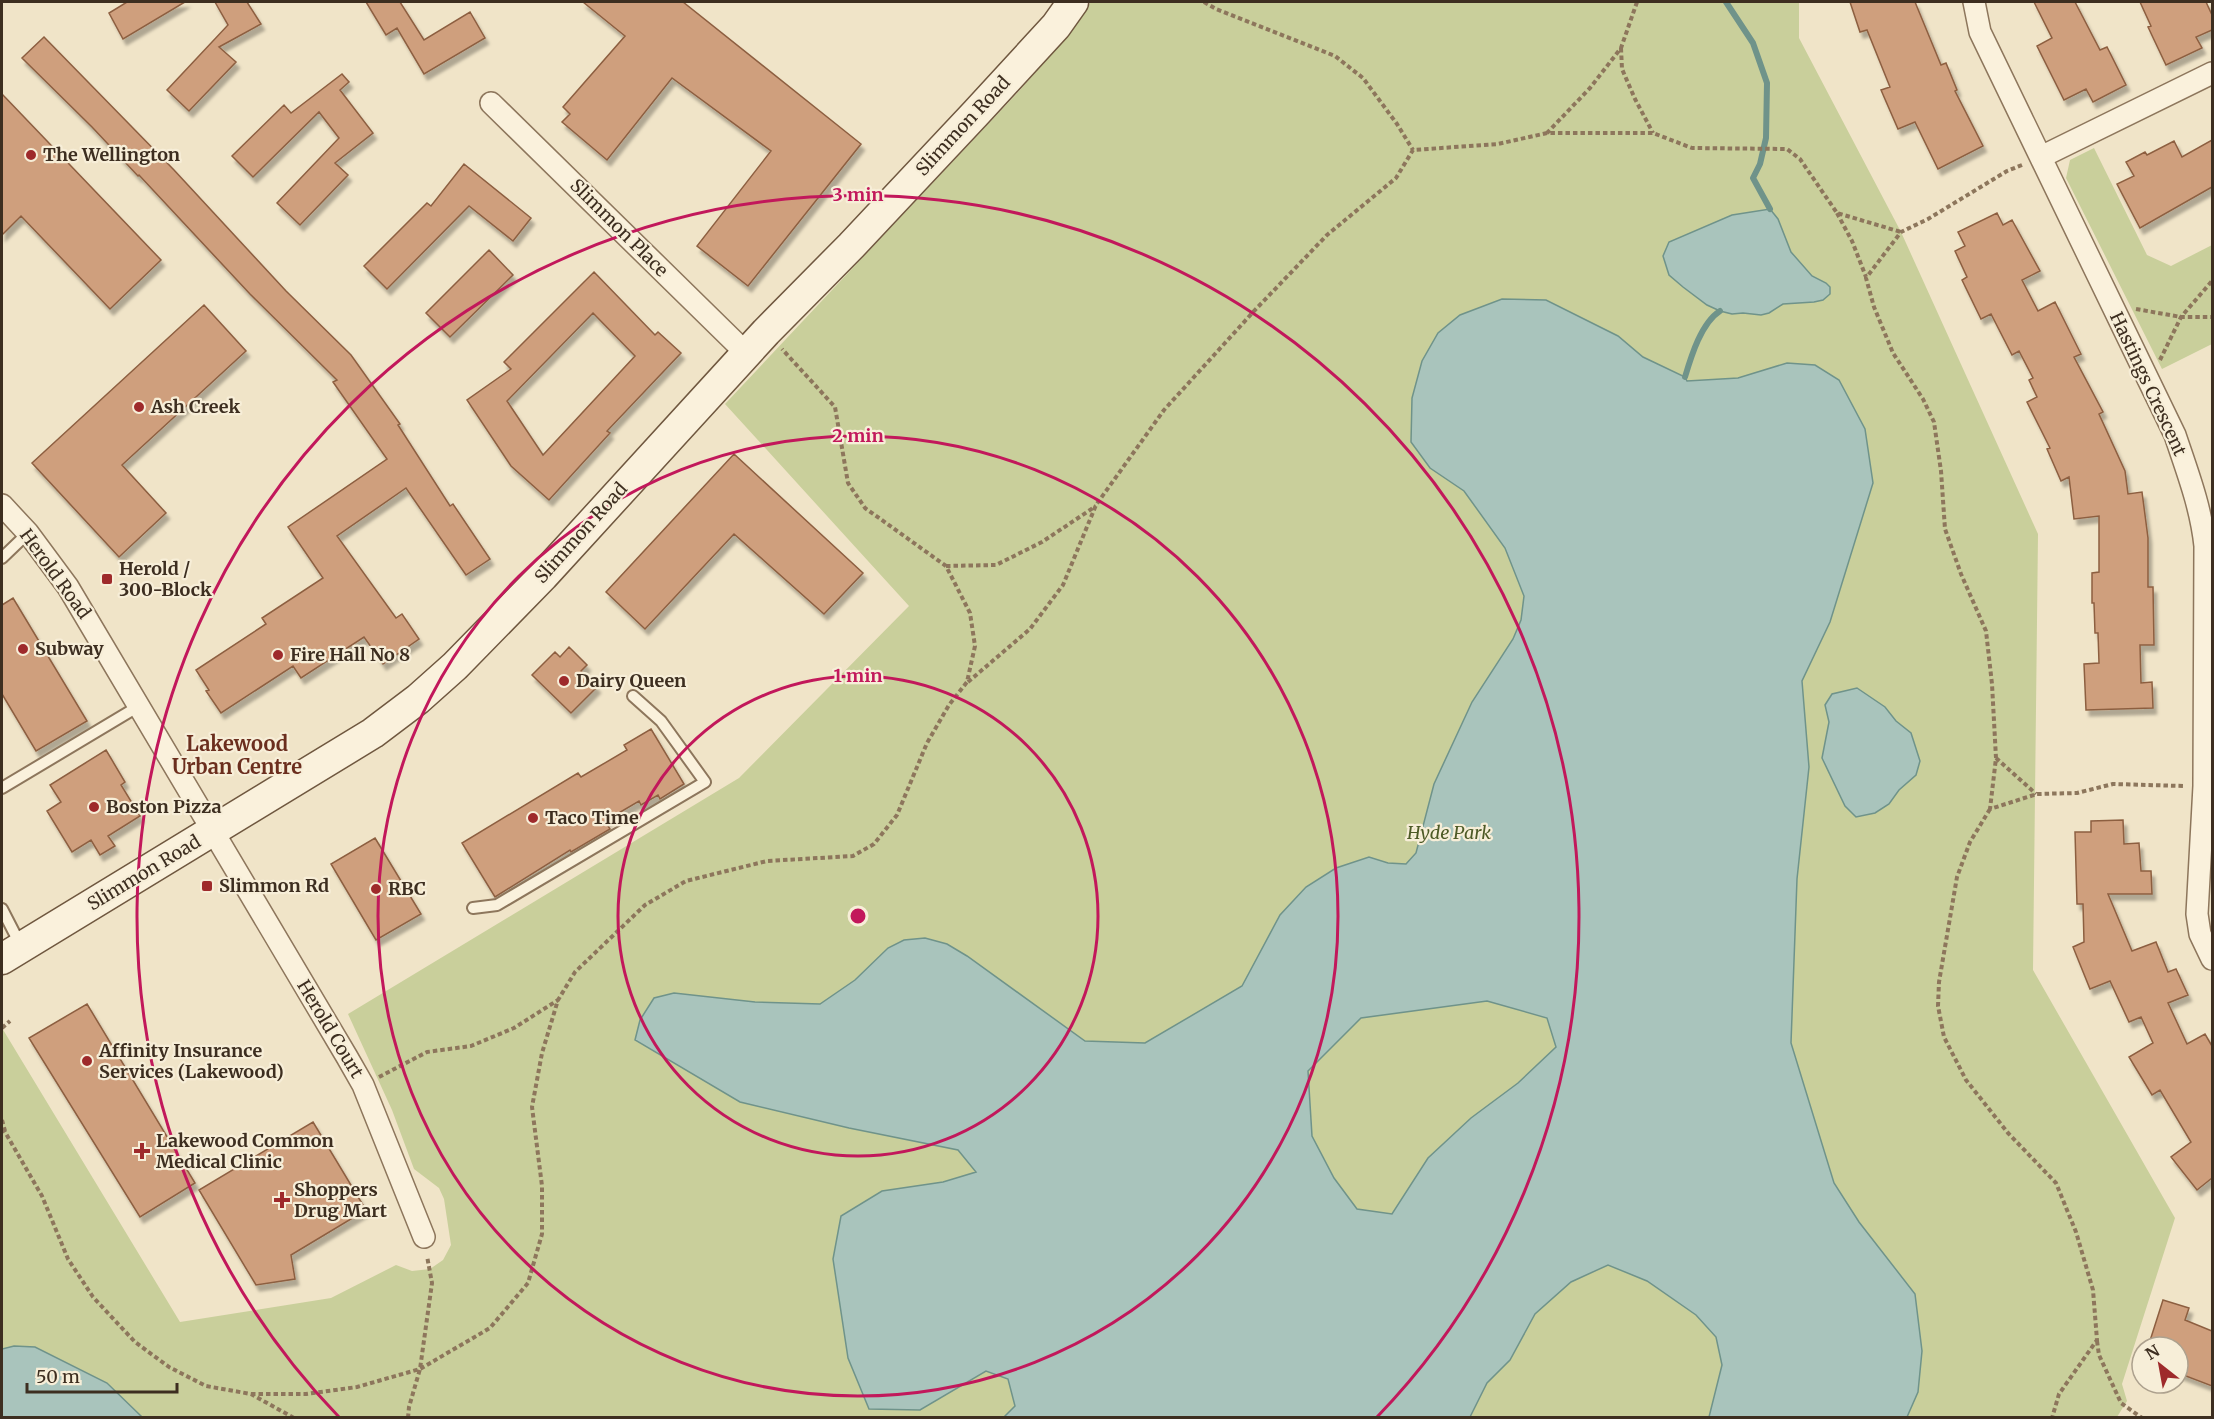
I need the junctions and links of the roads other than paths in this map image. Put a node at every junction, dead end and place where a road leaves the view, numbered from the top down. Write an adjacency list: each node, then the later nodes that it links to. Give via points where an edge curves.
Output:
1 (1073, 2): 6 (street, Slimmon Road, via 1056,26 968,121)
2 (1974, 2): 5 (street, Hastings Crescent, via 1980,32)
3 (2212, 73): 5 (street)
4 (491, 103): 6 (street, Slimmon Place)
5 (2032, 161): 8 (street, Hastings Crescent, via 2175,435)
6 (756, 343): 15 (street, Slimmon Road, via 543,576 455,666 373,733)
7 (2, 505): 9 (street, Herold Road)
8 (2207, 521): 13 (street, Hastings Crescent)
9 (28, 533): 10 (lane); 12 (street, Herold Road, via 68,587)
10 (2, 558)
11 (633, 696): 16 (lane, via 661,721 705,782 497,905)
12 (139, 706): 14 (lane); 15 (street, Herold Road)
13 (2208, 786): 19 (street, Hastings Crescent, via 2202,809 2197,914 2200,934)
14 (2, 788)
15 (214, 831): 18 (street, Slimmon Road); 20 (street, Herold Court, via 363,1084)
16 (473, 908)
17 (2, 909): 18 (lane)
18 (11, 953)
19 (2212, 959)
20 (424, 1237)

